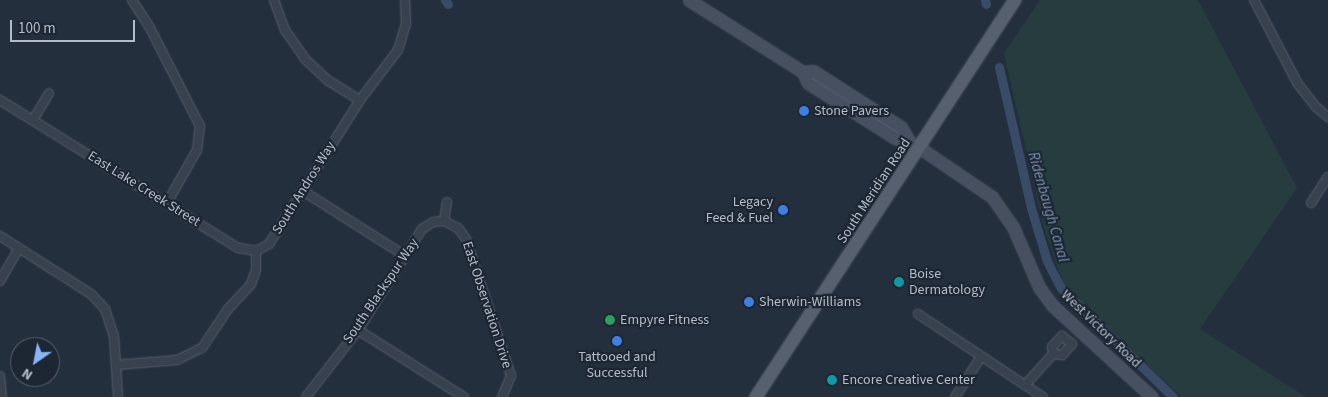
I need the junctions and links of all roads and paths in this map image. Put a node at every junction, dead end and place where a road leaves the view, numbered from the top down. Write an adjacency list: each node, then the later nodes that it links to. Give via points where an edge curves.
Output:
1 (132, 0): 16 (street, via 197,119 200,136 194,154)
2 (274, 0): 9 (street, via 285,30 305,59 329,81)
3 (405, 0): 9 (street, South Andros Way, via 406,24 398,50)
4 (690, 0): 12 (main road, West Victory Road, via 803,72 813,71 901,127)
5 (1016, 0): 12 (main road, South Meridian Road)
6 (1254, 0): 10 (street, via 1298,84)
7 (49, 93): 11 (street)
8 (0, 100): 11 (street, East Lake Creek Street)
9 (360, 100): 14 (street, South Andros Way)
10 (1328, 117)
11 (33, 120): 16 (street, East Lake Creek Street)
12 (915, 145): 25 (main road, West Victory Road, via 979,186 997,204 1013,227 1039,287); 38 (main road, South Meridian Road)
13 (1328, 176): 17 (street)
14 (303, 191): 21 (street, South Andros Way, via 269,244); 22 (street)
15 (447, 202): 18 (street)
16 (167, 203): 21 (street, East Lake Creek Street, via 238,248)
17 (1311, 203)
18 (444, 221): 22 (street, South Blackspur Way, via 433,222 422,229); 37 (street, East Observation Drive, via 458,228 466,238 511,376)
19 (0, 236): 20 (street)
20 (19, 248): 23 (street); 30 (street, via 101,303 113,326)
21 (256, 251): 30 (street, via 256,270 251,284 228,309 202,348 177,360)
22 (404, 255): 26 (street, South Blackspur Way)
23 (0, 281)
24 (918, 314): 29 (street)
25 (1076, 329): 27 (street); 41 (main road, West Victory Road)
26 (358, 330): 35 (street, South Blackspur Way); 36 (street)
27 (1067, 338): 28 (street, via 1062,336 1052,347); 28 (street, via 1072,344 1062,355)
28 (1053, 354): 32 (street)
29 (981, 357): 32 (street); 39 (street)
30 (116, 365): 34 (street)
31 (0, 376): 33 (street)
32 (1025, 385): 40 (street)
33 (2, 397)
34 (118, 397)
35 (306, 397)
36 (464, 397)
37 (502, 397)
38 (756, 397)
39 (955, 397)
40 (1043, 397)
41 (1152, 397)

